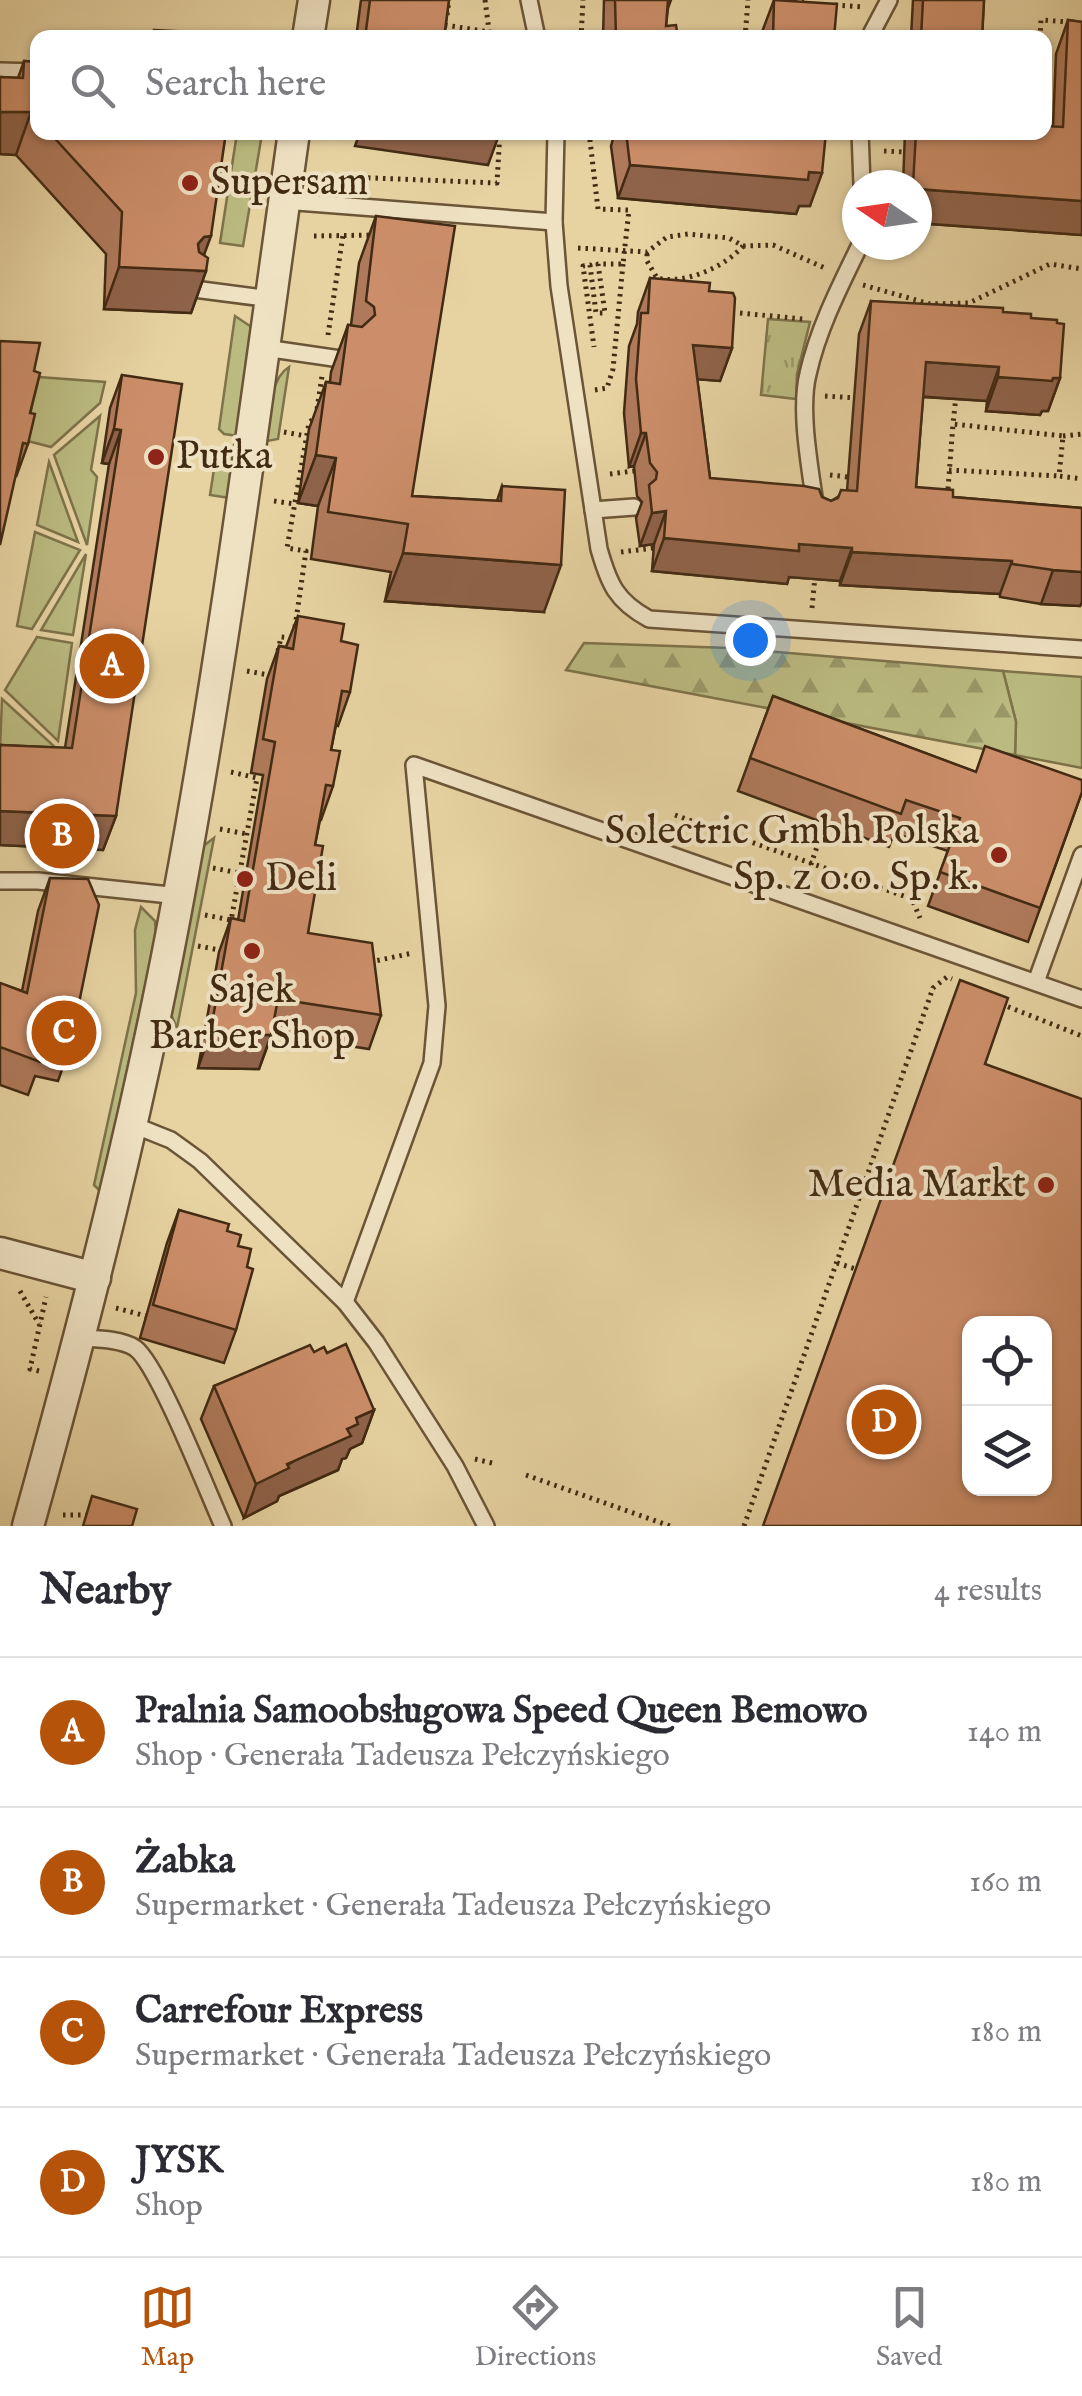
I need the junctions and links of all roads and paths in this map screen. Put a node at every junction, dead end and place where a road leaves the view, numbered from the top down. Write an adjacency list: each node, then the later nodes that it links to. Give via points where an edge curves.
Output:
1 (314, 0): 13 (street)
2 (449, 0): 12 (path)
3 (485, 0): 16 (path)
4 (529, 0): 17 (lane)
5 (583, 0): 18 (path)
6 (748, 0): 19 (path)
7 (787, 0): 8 (path)
8 (806, 2)
9 (826, 4): 10 (path)
10 (887, 5): 20 (lane)
11 (1082, 23): 21 (path, via 1041,20)
12 (446, 26): 14 (path); 15 (path)
13 (309, 30)
14 (445, 30)
15 (466, 30)
16 (489, 30)
17 (535, 30)
18 (581, 30)
19 (746, 30)
20 (873, 30)
21 (1040, 30)
22 (0, 71): 23 (lane)
23 (30, 72)
24 (293, 140): 31 (street)
25 (500, 140): 30 (path, via 497,182)
26 (556, 140): 32 (lane)
27 (590, 140): 36 (path, via 598,209 629,210)
28 (860, 140): 29 (lane)
29 (861, 170)
30 (323, 176)
31 (284, 202): 32 (lane); 44 (street)
32 (554, 222): 71 (lane)
33 (343, 235): 49 (path)
34 (743, 246): 37 (path, via 688,234 666,237); 37 (path, via 733,258 670,281 657,278); 42 (path, via 773,245)
35 (576, 248): 36 (path)
36 (624, 249): 37 (path); 39 (path)
37 (646, 252)
38 (852, 260): 42 (lane)
39 (623, 264): 51 (path, via 598,264 605,313 596,312 590,265 582,266); 52 (path, via 613,368 606,388)
40 (575, 265): 47 (path)
41 (1081, 267): 42 (path, via 1050,264 969,303 930,304)
42 (844, 277): 46 (lane)
43 (194, 289): 44 (lane)
44 (272, 299): 48 (street)
45 (740, 312): 46 (path)
46 (826, 321): 53 (lane)
47 (585, 342)
48 (265, 348): 49 (lane); 94 (street)
49 (324, 357): 50 (lane); 59 (path, via 316,416)
50 (347, 360)
51 (596, 360)
52 (596, 390)
53 (807, 395): 55 (path); 72 (lane)
54 (956, 395): 56 (path)
55 (858, 398)
56 (953, 424): 60 (path); 61 (path)
57 (284, 432): 59 (path)
58 (1082, 434): 60 (path)
59 (306, 436): 68 (path)
60 (1063, 436): 64 (path)
61 (950, 470): 64 (path); 66 (path)
62 (634, 471): 63 (path)
63 (607, 474)
64 (1060, 476): 65 (path)
65 (1082, 479)
66 (948, 489)
67 (274, 501): 68 (path)
68 (295, 504): 81 (path, via 288,548 306,550 293,639 280,637)
69 (634, 507): 70 (lane)
70 (612, 509): 71 (lane); 74 (path)
71 (593, 510): 80 (lane, via 608,581 627,607 649,619)
72 (818, 523)
73 (654, 548): 74 (path)
74 (618, 552): 75 (path)
75 (619, 565)
76 (815, 576): 78 (path)
77 (794, 607): 78 (path)
78 (812, 608): 79 (path)
79 (824, 609)
80 (1082, 650)
81 (278, 656)
82 (247, 671): 83 (path)
83 (275, 676)
84 (231, 772): 88 (path, via 257,778)
85 (675, 815): 90 (path)
86 (825, 823): 90 (path)
87 (220, 829): 88 (path)
88 (247, 834): 92 (path)
89 (1082, 854): 103 (lane)
90 (811, 863): 95 (path); 98 (path, via 912,899)
91 (213, 868): 92 (path)
92 (240, 874): 97 (path)
93 (0, 881): 94 (lane)
94 (179, 896): 107 (street)
95 (798, 900): 100 (lane, via 414,765); 103 (lane)
96 (204, 915): 97 (path)
97 (231, 920): 99 (path, via 225,951)
98 (921, 920)
99 (198, 946)
100 (431, 950): 101 (path); 114 (lane, via 438,1006 432,1064)
101 (364, 963)
102 (964, 982): 109 (path, via 947,978 933,988)
103 (1036, 982): 105 (lane)
104 (997, 992): 106 (path, via 998,1003)
105 (1082, 999)
106 (1082, 1036)
107 (131, 1124): 111 (street); 114 (lane, via 200,1161)
108 (0, 1253): 111 (street)
109 (837, 1263): 110 (path); 129 (path)
110 (856, 1269)
111 (95, 1278): 118 (street)
112 (48, 1282): 117 (path)
113 (17, 1285): 117 (path)
114 (345, 1302): 127 (lane, via 455,1466)
115 (109, 1306): 116 (path)
116 (146, 1316)
117 (41, 1327): 119 (path, via 30,1369)
118 (81, 1338): 125 (street); 126 (lane, via 136,1348 155,1372)
119 (52, 1374)
120 (469, 1458): 121 (path)
121 (496, 1464)
122 (526, 1475): 128 (path)
123 (68, 1514): 124 (path)
124 (101, 1518)
125 (28, 1526)
126 (222, 1526)
127 (486, 1526)
128 (670, 1526)
129 (744, 1526)

